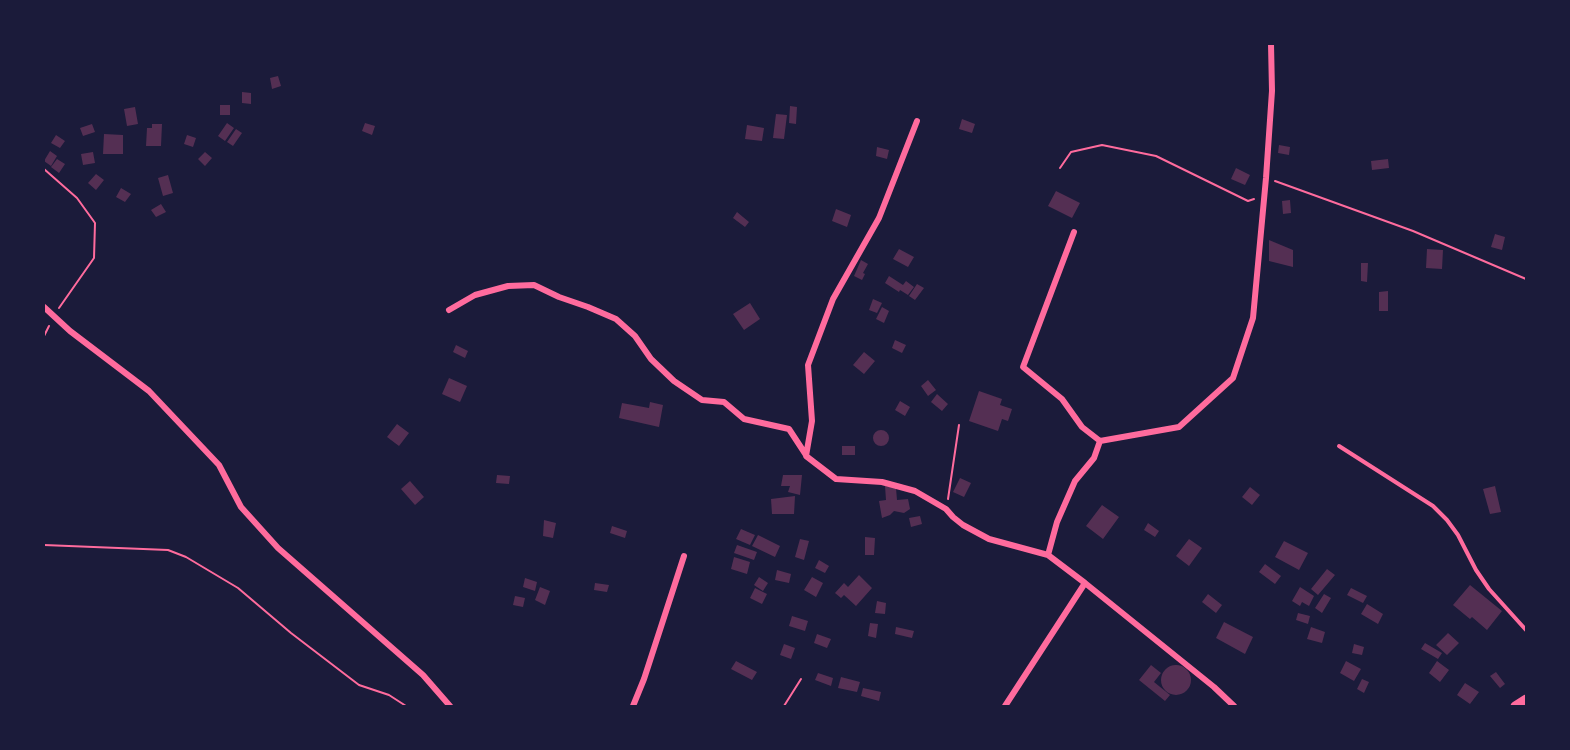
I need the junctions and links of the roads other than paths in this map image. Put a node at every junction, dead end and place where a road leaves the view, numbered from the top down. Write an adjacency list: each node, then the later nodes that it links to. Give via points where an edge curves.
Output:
1 (1271, 44): 6 (street, via 1272,91 1253,318 1233,378 1179,427)
2 (917, 121): 8 (street, via 879,218 833,299 808,365 812,421)
3 (1074, 232): 6 (street, via 1023,367 1062,399 1082,427)
4 (44, 307): 14 (street, via 149,391 219,465 241,507 278,548 423,675)
5 (448, 310): 8 (street, via 475,295 508,286 534,285 588,307 616,319 674,381 702,400 724,402 744,419 789,429)
6 (1100, 441): 9 (street, via 1094,458 1075,481)
7 (1339, 446): 12 (lane, via 1433,506 1458,535 1489,589)
8 (806, 456): 9 (street, via 836,479 882,482 915,491 989,539)
9 (1048, 555): 11 (street)
10 (684, 556): 15 (street)
11 (1085, 583): 16 (street); 17 (street)
12 (1527, 630)
13 (1527, 699): 18 (street)
14 (450, 706)
15 (633, 706)
16 (1005, 706)
17 (1234, 706)
18 (1515, 706)

